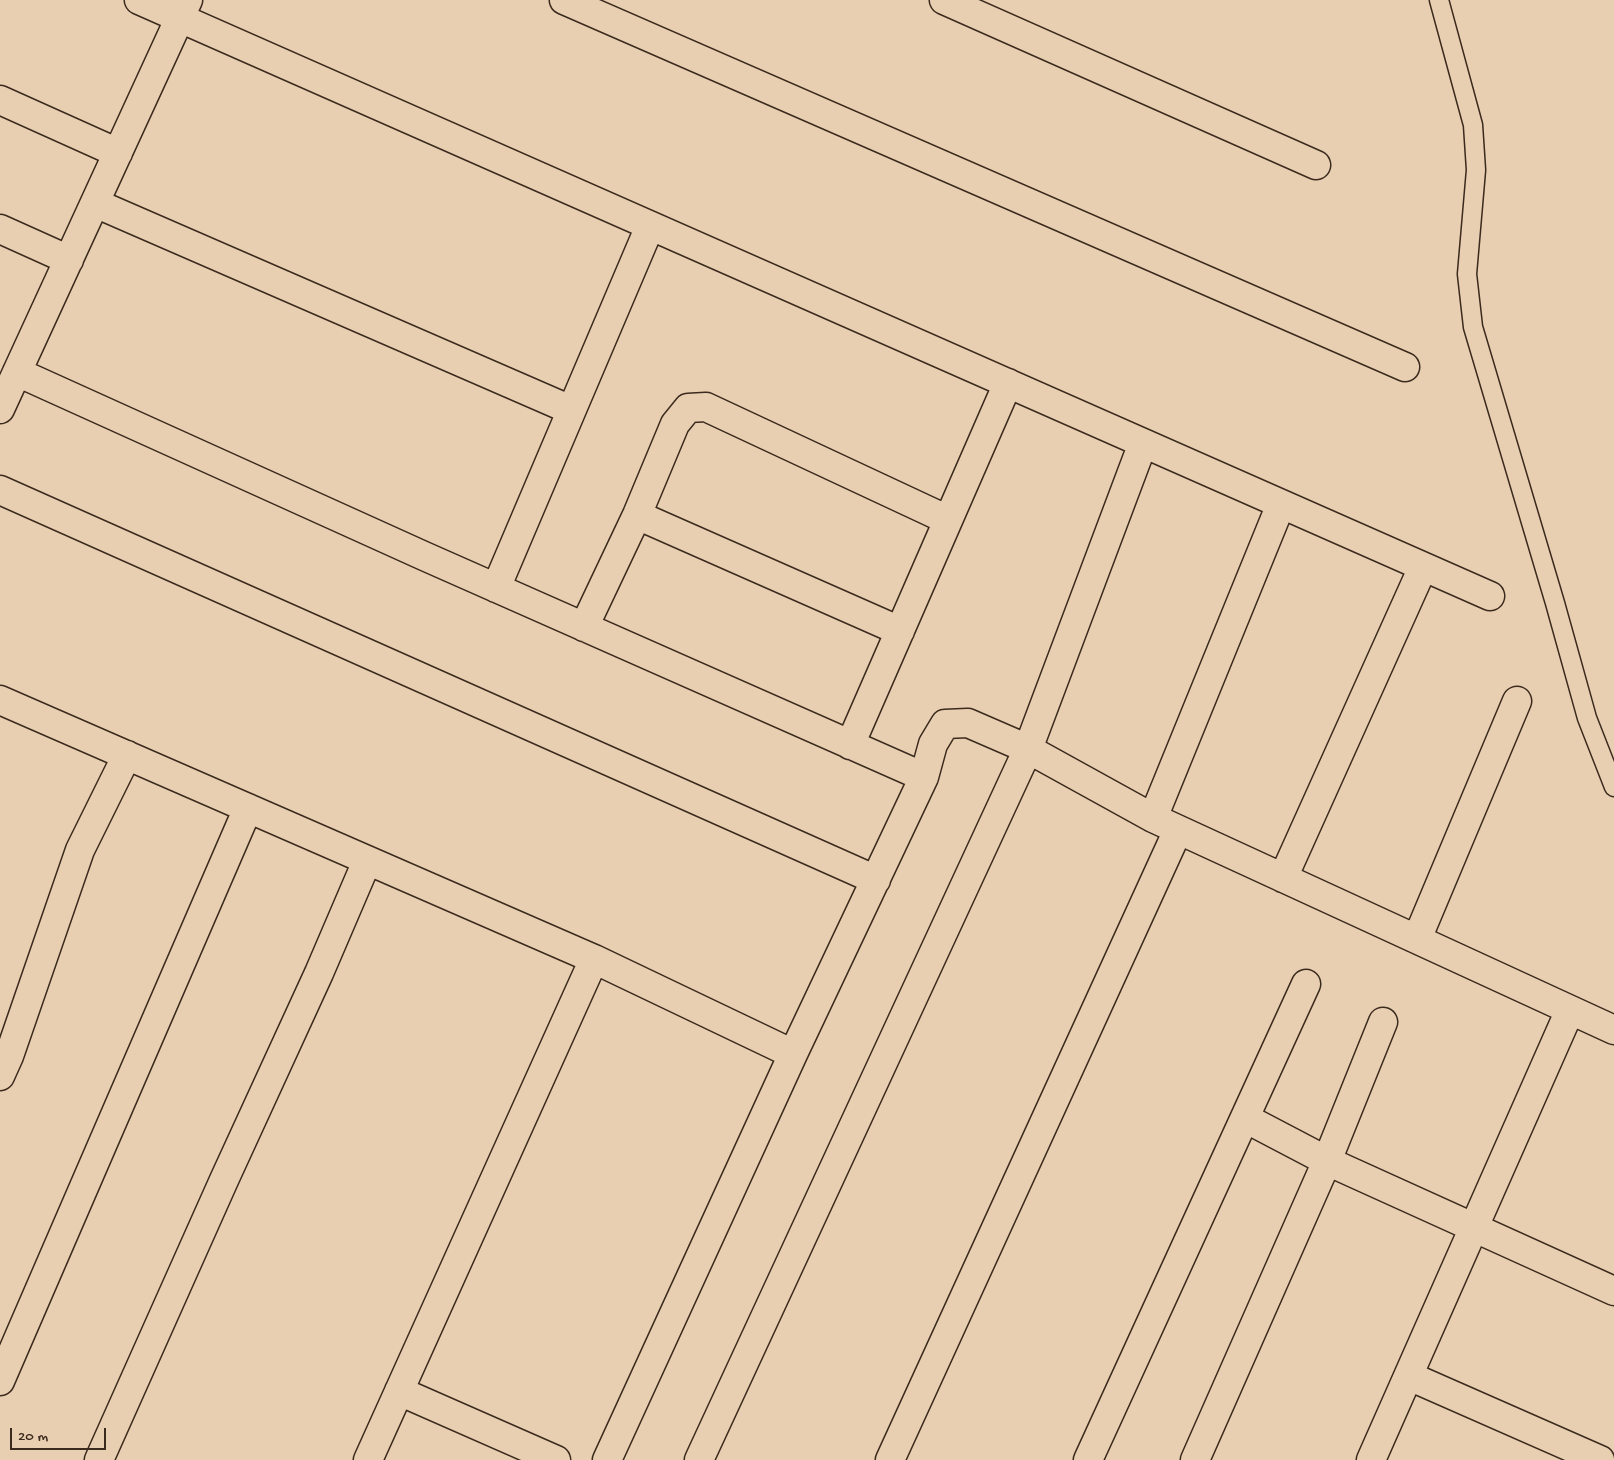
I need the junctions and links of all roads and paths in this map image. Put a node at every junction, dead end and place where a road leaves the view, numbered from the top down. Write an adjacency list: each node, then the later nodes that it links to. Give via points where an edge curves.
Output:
1 (139, 0): 5 (street)
2 (564, 0): 13 (street)
3 (944, 0): 8 (street)
4 (1438, 0): 34 (lane, via 1473,125 1476,170 1467,274 1473,327 1587,718)
5 (184, 9): 7 (street); 10 (street)
6 (0, 100): 7 (street)
7 (118, 153): 9 (street)
8 (1316, 165)
9 (95, 203): 12 (street); 17 (street)
10 (650, 226): 15 (street); 17 (street)
11 (0, 229): 12 (street)
12 (68, 260): 14 (street)
13 (1405, 367)
14 (17, 372): 16 (street); 24 (street)
15 (1008, 384): 18 (street); 22 (street)
16 (0, 409)
17 (571, 410): 24 (street)
18 (1143, 443): 20 (street); 31 (street)
19 (0, 490): 40 (street)
20 (1281, 504): 23 (street); 36 (street)
21 (637, 515): 22 (street, via 675,424 688,408 706,406); 26 (street); 27 (street)
22 (948, 520): 27 (street)
23 (1423, 566): 25 (street); 39 (street)
24 (496, 588): 26 (street)
25 (1490, 596)
26 (584, 627): 30 (street)
27 (900, 631): 30 (street)
28 (0, 700): 32 (street)
29 (1517, 701): 41 (street)
30 (850, 745): 33 (street)
31 (1028, 749): 33 (street, via 968,723 945,724 934,744); 36 (street); 60 (street)
32 (127, 755): 35 (street); 48 (street, via 80,850)
33 (924, 777): 40 (street)
34 (1614, 787)
35 (248, 808): 38 (street); 54 (street)
36 (1153, 818): 37 (street)
37 (1178, 830): 39 (street); 61 (street)
38 (367, 861): 42 (street); 56 (street)
39 (1283, 878): 41 (street)
40 (876, 880): 47 (street)
41 (1417, 939): 44 (street)
42 (594, 959): 47 (street); 55 (street)
43 (1306, 984): 49 (street)
44 (1570, 1010): 46 (street); 51 (street)
45 (1383, 1022): 50 (street)
46 (1614, 1030)
47 (793, 1054): 59 (street)
48 (0, 1076)
49 (1244, 1118): 50 (street); 62 (street)
50 (1327, 1161): 51 (street); 63 (street)
51 (1474, 1228): 52 (street); 53 (street)
52 (1614, 1291)
53 (1409, 1376): 64 (street); 65 (street)
54 (0, 1381)
55 (398, 1391): 57 (street); 58 (street)
56 (99, 1460)
57 (368, 1460)
58 (556, 1460)
59 (608, 1460)
60 (700, 1460)
61 (890, 1460)
62 (1088, 1460)
63 (1195, 1460)
64 (1372, 1460)
65 (1600, 1460)

